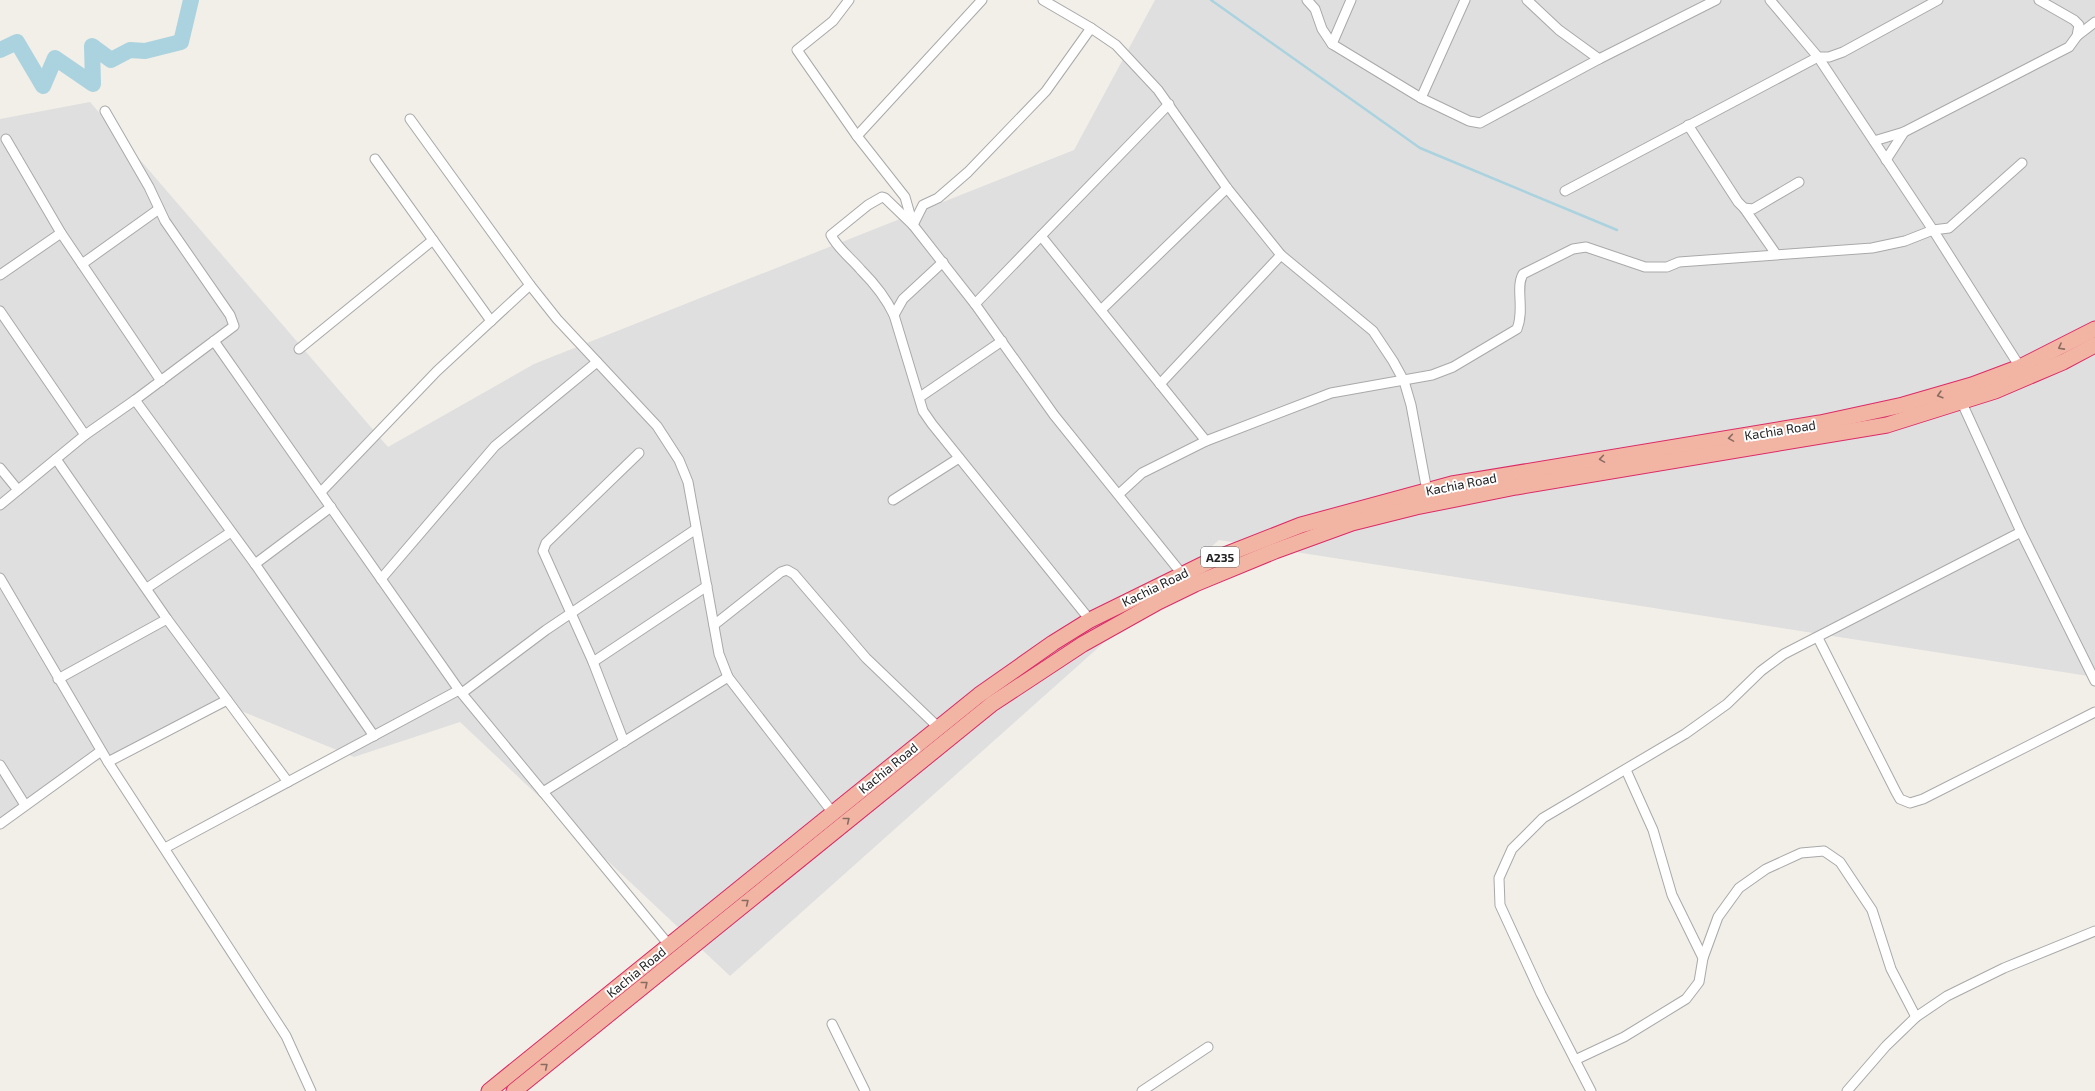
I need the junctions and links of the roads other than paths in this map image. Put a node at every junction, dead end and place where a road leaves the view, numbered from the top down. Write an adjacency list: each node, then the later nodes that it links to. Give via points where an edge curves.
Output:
1 (849, 0): 24 (street, via 833,21 796,50)
2 (982, 0): 24 (street)
3 (1043, 0): 13 (street)
4 (1307, 0): 15 (street, via 1315,8 1322,28)
5 (1351, 0): 15 (street)
6 (1465, 0): 18 (street)
7 (1527, 0): 17 (street, via 1559,30)
8 (1716, 0): 17 (street)
9 (1770, 0): 16 (street)
10 (1938, 0): 16 (street, via 1843,52 1829,57)
11 (2039, 0): 14 (street, via 2074,20 2079,25)
12 (2095, 22): 14 (street)
13 (1091, 28): 19 (street, via 1116,45); 35 (street, via 1046,91 968,172 938,198 924,205)
14 (2077, 36): 23 (street, via 2069,47)
15 (1332, 44): 18 (street)
16 (1818, 57): 22 (street); 26 (street)
17 (1600, 59): 18 (street, via 1480,123 1469,121)
18 (1421, 98)
19 (1169, 104): 31 (street); 38 (street)
20 (105, 111): 34 (street)
21 (410, 119): 45 (street)
22 (1688, 125): 32 (street); 33 (street)
23 (1904, 132): 26 (street); 28 (street)
24 (857, 136): 35 (street, via 905,197)
25 (6, 139): 37 (street)
26 (1874, 141): 28 (street)
27 (375, 159): 39 (street)
28 (1886, 160): 36 (street)
29 (2022, 163): 36 (street, via 1949,228)
30 (1799, 182): 33 (street, via 1753,209)
31 (1227, 188): 41 (street); 47 (street)
32 (1565, 191)
33 (1744, 208): 40 (street)
34 (159, 209): 43 (street); 52 (street, via 234,321 231,329)
35 (913, 225): 42 (street); 49 (street, via 882,197 831,235 835,243 888,303)
36 (1933, 230): 40 (street, via 1905,241 1872,248); 57 (street)
37 (61, 233): 43 (street); 44 (street)
38 (1041, 236): 46 (street); 47 (street)
39 (433, 240): 50 (street); 55 (street)
40 (1776, 254): 59 (street, via 1679,262 1667,267 1654,268 1586,247 1573,248 1523,274 1518,281 1522,304 1517,329 1454,367)
41 (1281, 255): 59 (street, via 1373,332); 60 (street)
42 (943, 262): 46 (street); 49 (street, via 903,300)
43 (82, 264): 58 (street)
44 (0, 275)
45 (530, 285): 50 (street); 56 (street)
46 (975, 304): 53 (street)
47 (1101, 310): 60 (street)
48 (0, 311): 64 (street)
49 (894, 315): 61 (street)
50 (491, 321): 72 (street, via 384,425)
51 (2095, 329): 57 (highway, Kachia Road / A235, one-way to 57)
52 (214, 341): 58 (street); 72 (street)
53 (1002, 341): 61 (street); 73 (street, via 1025,377)
54 (2095, 344): 63 (highway, Kachia Road / A235, via 2025,379)
55 (299, 349)
56 (597, 362): 77 (street, via 657,426 679,460 688,482); 83 (street, via 495,446)
57 (2020, 367): 71 (highway, Kachia Road / A235, one-way to 71, via 1941,395 1865,414 1452,484)
58 (161, 380): 62 (street)
59 (1404, 381): 65 (street, via 1331,393); 71 (street, via 1412,405)
60 (1160, 384): 65 (street)
61 (920, 397): 67 (street, via 923,411)
62 (135, 400): 64 (street); 78 (street)
63 (1962, 403): 79 (street); 121 (highway, Kachia Road / A235, one-way to 63, via 992,704 1083,644 1158,602 1275,551 1352,523 1416,507 1516,487 1853,432 1888,425)
64 (85, 434): 68 (street)
65 (1206, 441): 73 (street, via 1142,473)
66 (639, 453): 86 (street, via 546,543 543,551)
67 (959, 458): 74 (street); 88 (street)
68 (56, 459): 70 (street); 85 (street)
69 (0, 468): 70 (street)
70 (18, 490): 75 (street)
71 (1427, 491): 81 (highway, Kachia Road / A235, via 1301,525)
72 (321, 492): 76 (street)
73 (1119, 494): 81 (street)
74 (893, 500)
75 (0, 505)
76 (331, 506): 80 (street); 83 (street)
77 (696, 529): 84 (street); 86 (street)
78 (231, 532): 80 (street); 85 (street)
79 (2021, 532): 90 (street); 94 (street)
80 (255, 564): 99 (street)
81 (1182, 574): 88 (highway, Kachia Road / A235)
82 (0, 578): 93 (street)
83 (382, 579): 95 (street)
84 (706, 586): 89 (street); 91 (street)
85 (147, 588): 87 (street)
86 (571, 613): 91 (street); 95 (street)
87 (167, 619): 93 (street); 96 (street)
88 (1090, 620): 98 (highway, Kachia Road / A235, via 1015,669)
89 (714, 625): 92 (street, via 719,654); 98 (street, via 781,572 787,570 794,574 866,658)
90 (1818, 638): 97 (street, via 1896,792 1900,799 1910,803); 104 (street, via 1784,654 1760,671 1727,704 1685,734)
91 (593, 662): 100 (street)
92 (728, 677): 100 (street); 108 (street)
93 (58, 680): 101 (street)
94 (2095, 681)
95 (461, 691): 99 (street); 106 (street)
96 (227, 700): 102 (street); 105 (street)
97 (2095, 712)
98 (938, 727): 108 (highway, Kachia Road / A235)
99 (374, 736): 105 (street)
100 (624, 742): 106 (street)
101 (101, 751): 102 (street); 107 (street)
102 (108, 762): 110 (street)
103 (0, 765): 107 (street)
104 (1626, 770): 113 (street, via 1653,830 1672,895); 117 (street, via 1544,818 1512,849 1499,878 1500,905)
105 (288, 782): 110 (street)
106 (543, 792): 112 (street)
107 (24, 806): 109 (street)
108 (833, 813): 112 (highway, Kachia Road / A235)
109 (0, 824)
110 (165, 848): 119 (street, via 286,1036)
111 (2095, 931): 114 (street, via 2004,968 1946,996)
112 (669, 945): 120 (highway, Kachia Road / A235)
113 (1703, 958): 114 (street, via 1718,917 1739,888 1766,869 1794,856 1824,851 1840,862 1872,910 1891,969); 117 (street, via 1699,982 1686,999 1624,1037)
114 (1916, 1017): 124 (street, via 1886,1046)
115 (832, 1024): 118 (street)
116 (1208, 1047): 122 (street)
117 (1575, 1060): 123 (street)
118 (863, 1090)
119 (311, 1091)
120 (489, 1091)
121 (514, 1091)
122 (1142, 1091)
123 (1591, 1091)
124 (1847, 1091)

